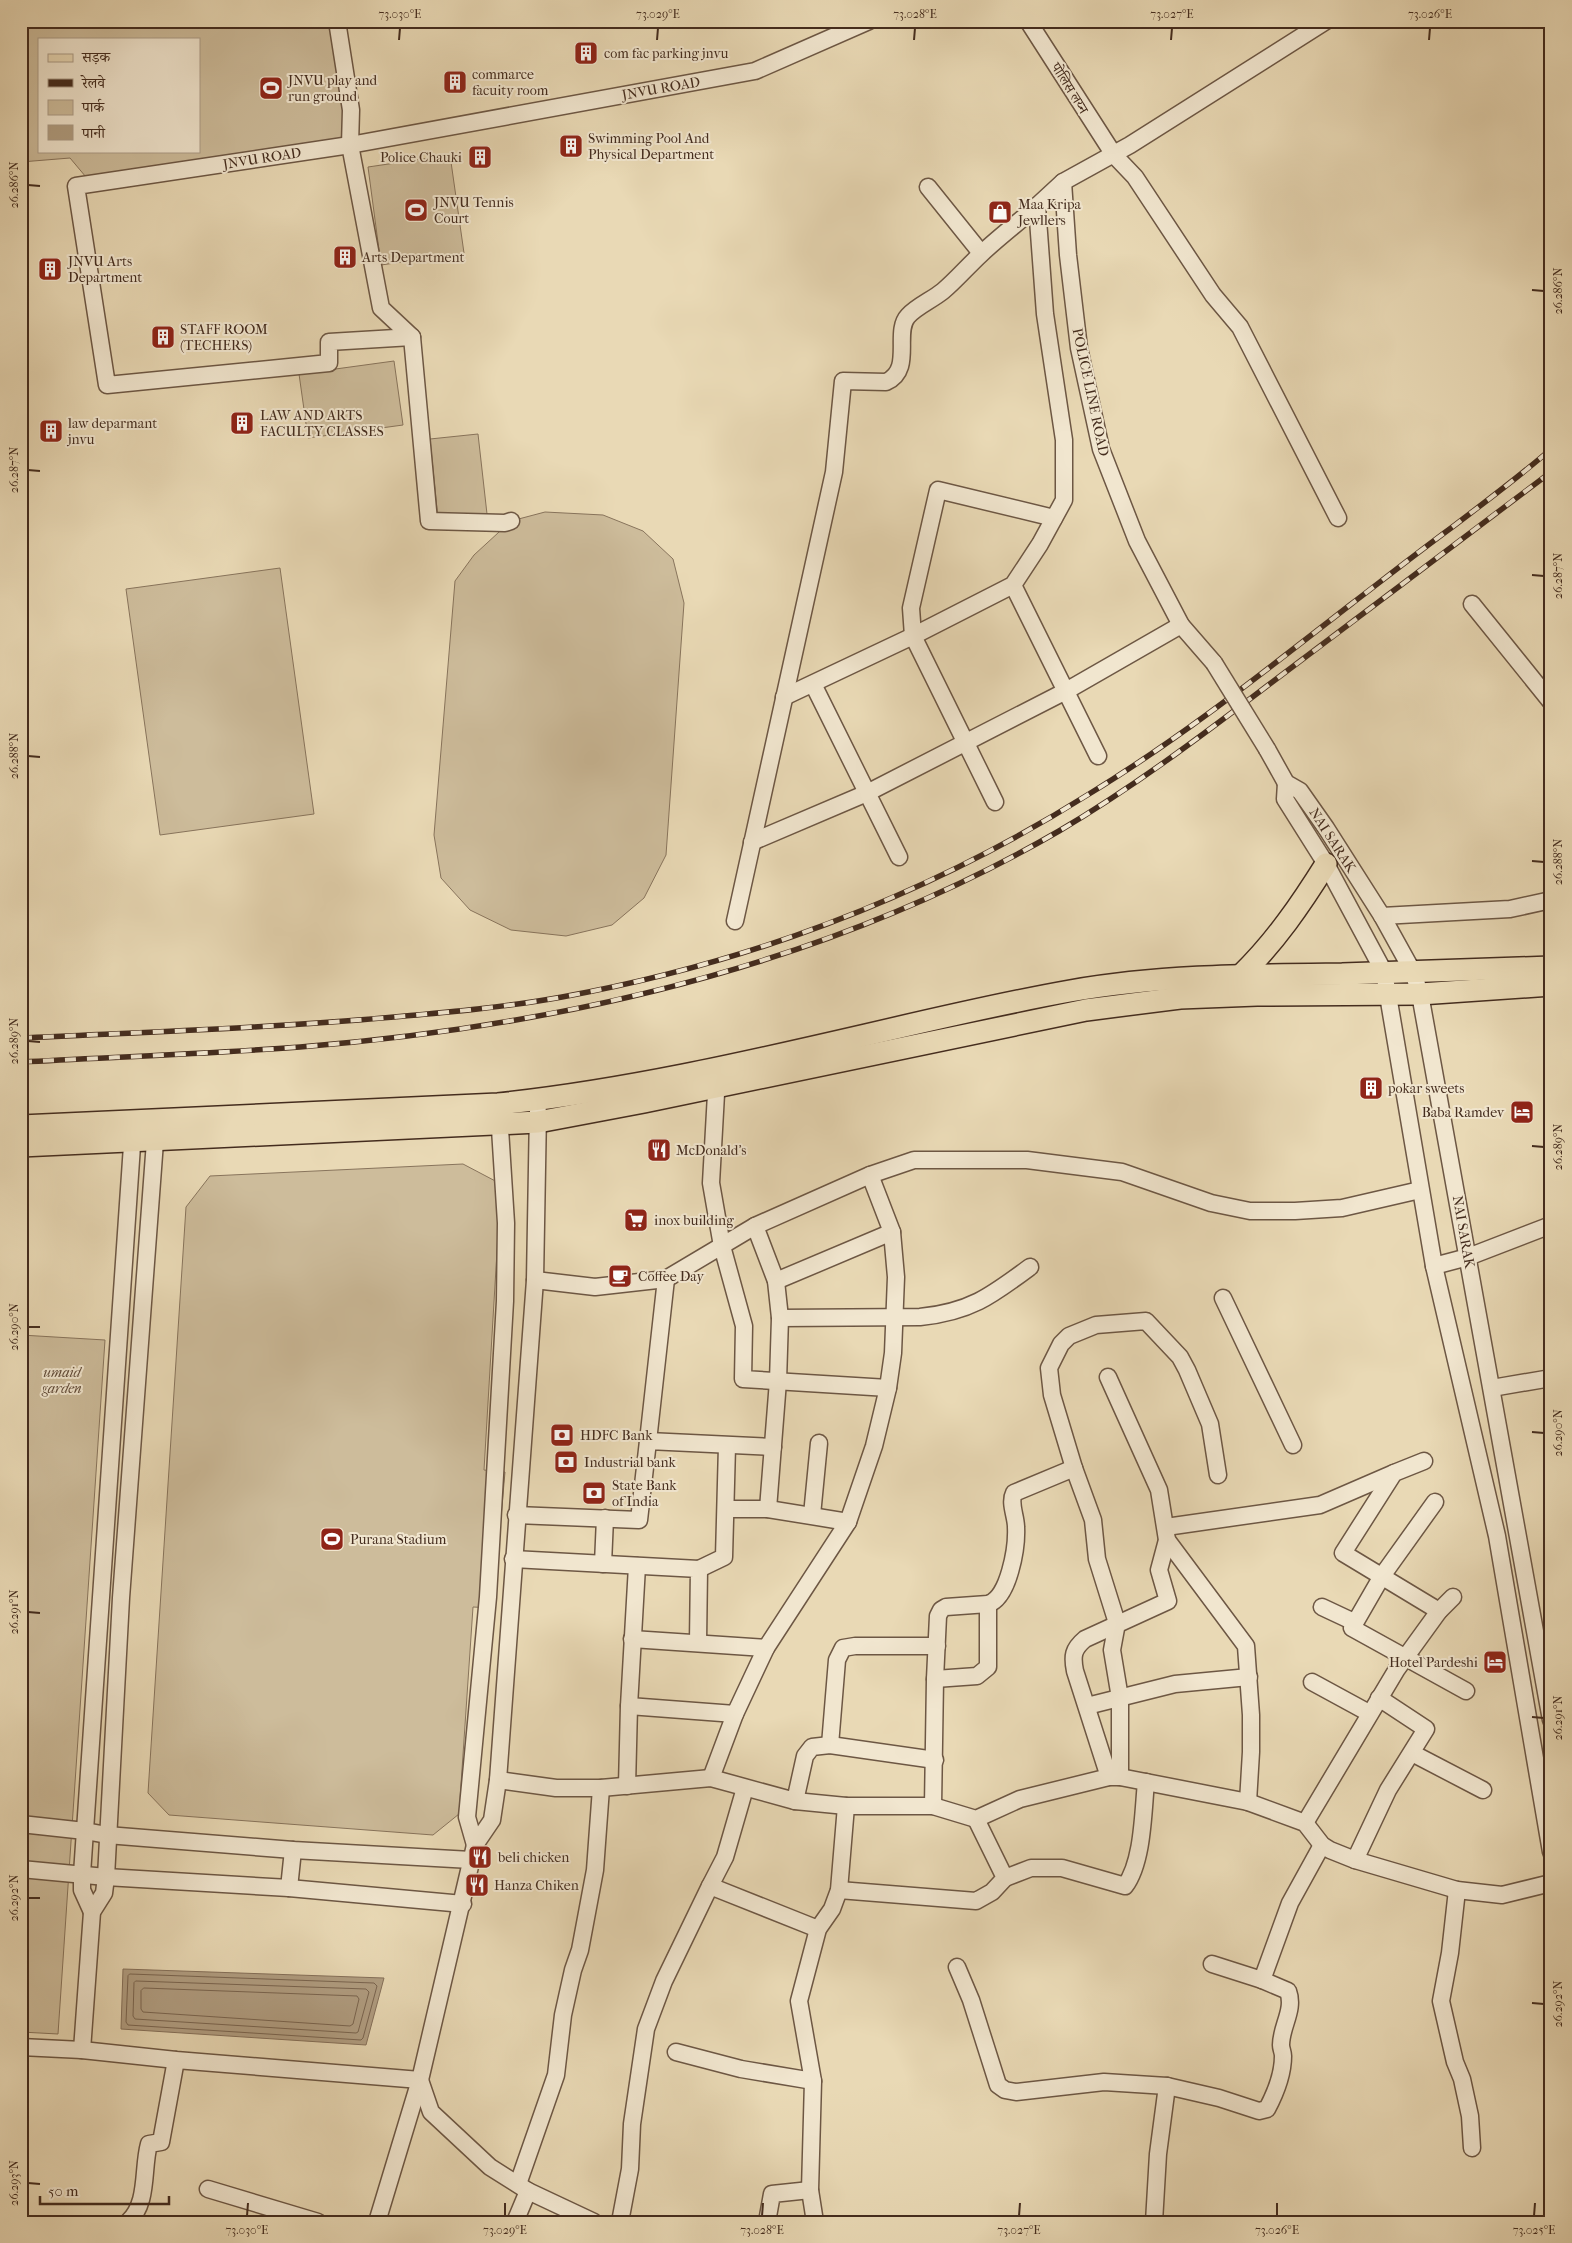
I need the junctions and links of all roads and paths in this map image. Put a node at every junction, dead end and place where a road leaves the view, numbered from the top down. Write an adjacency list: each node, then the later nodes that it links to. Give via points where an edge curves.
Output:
1 (337, 21): 5 (street, via 351,110)
2 (869, 21): 5 (street, JNVU ROAD, via 755,71)
3 (1326, 21): 6 (street)
4 (1030, 23): 6 (street, पोलिस लय्न)
5 (350, 145): 11 (street, via 382,308); 11 (street, JNVU ROAD, via 76,186 107,385 329,362 329,342)
6 (1114, 154): 7 (street); 13 (street, पोलिस लय्न, via 1134,177 1213,295 1240,328)
7 (1063, 182): 9 (street); 17 (street, POLICE LINE ROAD, via 1079,348 1101,449 1137,541)
8 (928, 188): 10 (street)
9 (1037, 206): 10 (street); 12 (street, via 1045,314 1064,440 1064,500)
10 (981, 253): 21 (street, via 942,292 908,316 904,324 901,361 892,379 886,382 843,380 834,472)
11 (412, 337): 14 (street, via 429,521)
12 (1054, 518): 15 (street); 18 (street, via 938,490 911,608)
13 (1338, 518)
14 (511, 521)
15 (1013, 585): 18 (street); 20 (street)
16 (1472, 604): 22 (street)
17 (1181, 625): 20 (street); 24 (street, POLICE LINE ROAD, bridge, via 1214,663)
18 (913, 636): 19 (street); 23 (street)
19 (813, 684): 21 (street); 27 (street)
20 (1066, 691): 23 (street); 25 (street)
21 (784, 697): 29 (street)
22 (1551, 702)
23 (965, 742): 27 (street); 28 (street)
24 (1267, 749): 26 (street, NAI SARAK)
25 (1098, 756)
26 (1286, 783): 31 (street, NAI SARAK, via 1285,799); 33 (street, NAI SARAK, via 1300,791 1313,809)
27 (867, 793): 29 (street); 30 (street)
28 (995, 802)
29 (752, 842): 34 (street)
30 (899, 857)
31 (1326, 864): 36 (street, NAI SARAK); 38 (main road, via 1291,919)
32 (1551, 900): 33 (street, via 1510,909)
33 (1382, 916): 37 (street, NAI SARAK)
34 (735, 921)
35 (1551, 967): 37 (main road)
36 (1384, 972): 37 (main road); 38 (main road); 41 (street, NAI SARAK)
37 (1413, 972): 40 (street, NAI SARAK)
38 (1241, 975): 42 (main road, via 1072,990)
39 (1551, 985): 40 (main road)
40 (1420, 994): 41 (main road); 57 (street, NAI SARAK)
41 (1388, 995): 42 (main road, via 1180,998 1086,1010); 52 (street, NAI SARAK)
42 (717, 1077): 43 (main road, via 615,1087); 45 (main road); 56 (street, via 711,1183)
43 (538, 1100): 44 (main road); 45 (street)
44 (498, 1104): 46 (street); 48 (main road)
45 (538, 1122): 46 (main road); 61 (street)
46 (500, 1125): 48 (main road); 140 (street, via 506,1223 505,1301 488,1597 467,1818)
47 (21, 1126): 49 (main road)
48 (156, 1129): 49 (main road); 136 (street)
49 (133, 1130): 50 (main road); 135 (street)
50 (21, 1146)
51 (870, 1175): 52 (street, via 914,1160 1027,1160 1122,1172 1211,1203 1250,1211 1342,1208); 54 (street); 55 (street)
52 (1420, 1190): 58 (street, NAI SARAK)
53 (1551, 1225): 57 (street)
54 (755, 1226): 56 (street); 62 (street)
55 (892, 1232): 62 (street); 64 (street)
56 (722, 1246): 60 (street); 68 (street, via 744,1326 743,1379)
57 (1468, 1258): 58 (street); 70 (street, NAI SARAK)
58 (1434, 1266): 89 (street, NAI SARAK)
59 (1030, 1267): 64 (street, via 991,1297 977,1303 943,1314)
60 (666, 1279): 61 (street, via 595,1287); 71 (street)
61 (535, 1280): 83 (street)
62 (776, 1281): 65 (street)
63 (1223, 1298): 73 (street)
64 (895, 1317): 65 (street); 69 (street)
65 (780, 1318): 68 (street)
66 (1108, 1377): 88 (street, via 1159,1490)
67 (1551, 1378): 70 (street)
68 (778, 1381): 69 (street); 75 (street)
69 (888, 1388): 86 (street, via 874,1446)
70 (1492, 1388): 87 (street, NAI SARAK)
71 (648, 1441): 74 (street); 85 (street, via 639,1520)
72 (819, 1443): 84 (street)
73 (1293, 1445)
74 (727, 1446): 75 (street); 81 (street)
75 (773, 1447): 82 (street)
76 (1424, 1461): 78 (street)
77 (1074, 1468): 79 (street, via 1051,1388 1050,1368 1054,1356 1070,1336 1089,1327 1146,1321 1180,1357 1187,1370 1210,1424); 96 (street, via 1014,1493 1016,1529 1012,1563 1000,1597); 100 (street, via 1093,1520 1096,1560)
78 (1394, 1474): 88 (street, via 1320,1505); 94 (street, via 1343,1553)
79 (1218, 1475)
80 (1435, 1502): 94 (street)
81 (726, 1509): 82 (street); 93 (street, via 724,1556)
82 (768, 1509): 84 (street)
83 (516, 1515): 85 (street); 90 (street)
84 (812, 1515): 86 (street)
85 (605, 1518): 91 (street)
86 (848, 1522): 104 (street)
87 (1517, 1529): 89 (street); 116 (street, NAI SARAK)
88 (1166, 1534): 100 (street, via 1159,1570 1168,1601); 106 (street, via 1246,1646)
89 (1497, 1536): 139 (street, NAI SARAK)
90 (513, 1559): 91 (street); 122 (street)
91 (603, 1564): 92 (street)
92 (637, 1566): 93 (street); 101 (street)
93 (699, 1569): 102 (street)
94 (1382, 1576): 98 (street); 99 (street)
95 (1453, 1597): 98 (street)
96 (988, 1604): 103 (street, via 952,1605 941,1610); 107 (street, via 988,1668 977,1676)
97 (1322, 1608): 99 (street)
98 (1439, 1611): 105 (street)
99 (1354, 1622): 105 (street, via 1352,1628)
100 (1117, 1623): 110 (street, via 1112,1650); 113 (street, via 1076,1646 1073,1657 1075,1671)
101 (632, 1639): 102 (street); 112 (street)
102 (698, 1642): 104 (street)
103 (937, 1646): 107 (street); 117 (street, via 843,1648 837,1660)
104 (766, 1648): 115 (street)
105 (1406, 1657): 109 (street); 111 (street)
106 (1249, 1677): 110 (street, via 1175,1684); 129 (street, via 1251,1752)
107 (935, 1680): 119 (street)
108 (1312, 1682): 114 (street)
109 (1466, 1692)
110 (1120, 1698): 113 (street); 120 (street)
111 (1379, 1698): 114 (street); 118 (street, via 1426,1729)
112 (629, 1706): 115 (street); 124 (street)
113 (1087, 1706): 120 (street)
114 (1369, 1713): 133 (street)
115 (735, 1714): 121 (street)
116 (1551, 1720)
117 (830, 1745): 119 (street); 128 (street, via 812,1747 805,1756)
118 (1412, 1753): 127 (street); 141 (street, via 1388,1790)
119 (935, 1760): 131 (street)
120 (1115, 1777): 123 (street); 132 (street, via 1020,1799)
121 (711, 1778): 124 (street); 126 (street)
122 (498, 1780): 125 (street, via 556,1788); 140 (street, via 492,1820)
123 (1146, 1782): 129 (street); 145 (street, via 1137,1860 1125,1886 1062,1868 1032,1868)
124 (627, 1786): 125 (street)
125 (601, 1788): 165 (street, via 595,1870 580,1950 563,2015 556,2075)
126 (745, 1788): 128 (street); 147 (street, via 725,1857)
127 (1483, 1790)
128 (795, 1801): 130 (street)
129 (1248, 1802): 133 (street)
130 (846, 1806): 131 (street); 149 (street)
131 (933, 1806): 132 (street)
132 (976, 1818): 145 (street)
133 (1305, 1823): 137 (street)
134 (21, 1824): 135 (street)
135 (85, 1831): 136 (street); 143 (street)
136 (107, 1835): 138 (street); 144 (street)
137 (1322, 1845): 141 (street); 156 (street, via 1290,1903)
138 (293, 1850): 140 (street); 148 (street)
139 (1551, 1852)
140 (473, 1853): 151 (street)
141 (1355, 1860): 150 (street)
142 (21, 1869): 143 (street)
143 (82, 1874): 144 (street); 152 (street, via 82,1890)
144 (106, 1877): 148 (street); 152 (street, via 104,1893)
145 (1005, 1878): 149 (street, via 992,1892 976,1901)
146 (1551, 1883): 150 (street, via 1502,1895)
147 (710, 1886): 153 (street); 173 (street, via 664,1982 646,2029 632,2124 630,2169)
148 (289, 1888): 151 (street)
149 (839, 1890): 153 (street, via 832,1909)
150 (1457, 1890): 164 (street, via 1441,2001 1470,2116)
151 (463, 1904): 161 (street)
152 (92, 1912): 158 (street)
153 (818, 1928): 162 (street, via 798,2001)
154 (1212, 1964): 156 (street)
155 (957, 1967): 163 (street, via 998,2085 1005,2090 1016,2092 1104,2082)
156 (1262, 1980): 163 (street, via 1288,1991 1291,2000 1281,2044 1282,2068 1267,2109 1259,2111)
157 (21, 2047): 158 (street)
158 (82, 2050): 160 (street)
159 (676, 2052): 162 (street, via 741,2069)
160 (176, 2060): 161 (street); 168 (street, via 161,2142 149,2144 140,2206)
161 (420, 2080): 165 (street, via 430,2112 490,2167); 170 (street)
162 (813, 2082): 167 (street)
163 (1167, 2086): 176 (street)
164 (1472, 2148)
165 (523, 2188): 171 (street); 172 (street)
166 (208, 2189): 169 (street)
167 (810, 2190): 174 (street, via 772,2194); 175 (street)
168 (128, 2222)
169 (318, 2222)
170 (377, 2222)
171 (515, 2222)
172 (594, 2222)
173 (620, 2222)
174 (766, 2222)
175 (815, 2222)
176 (1154, 2222)

